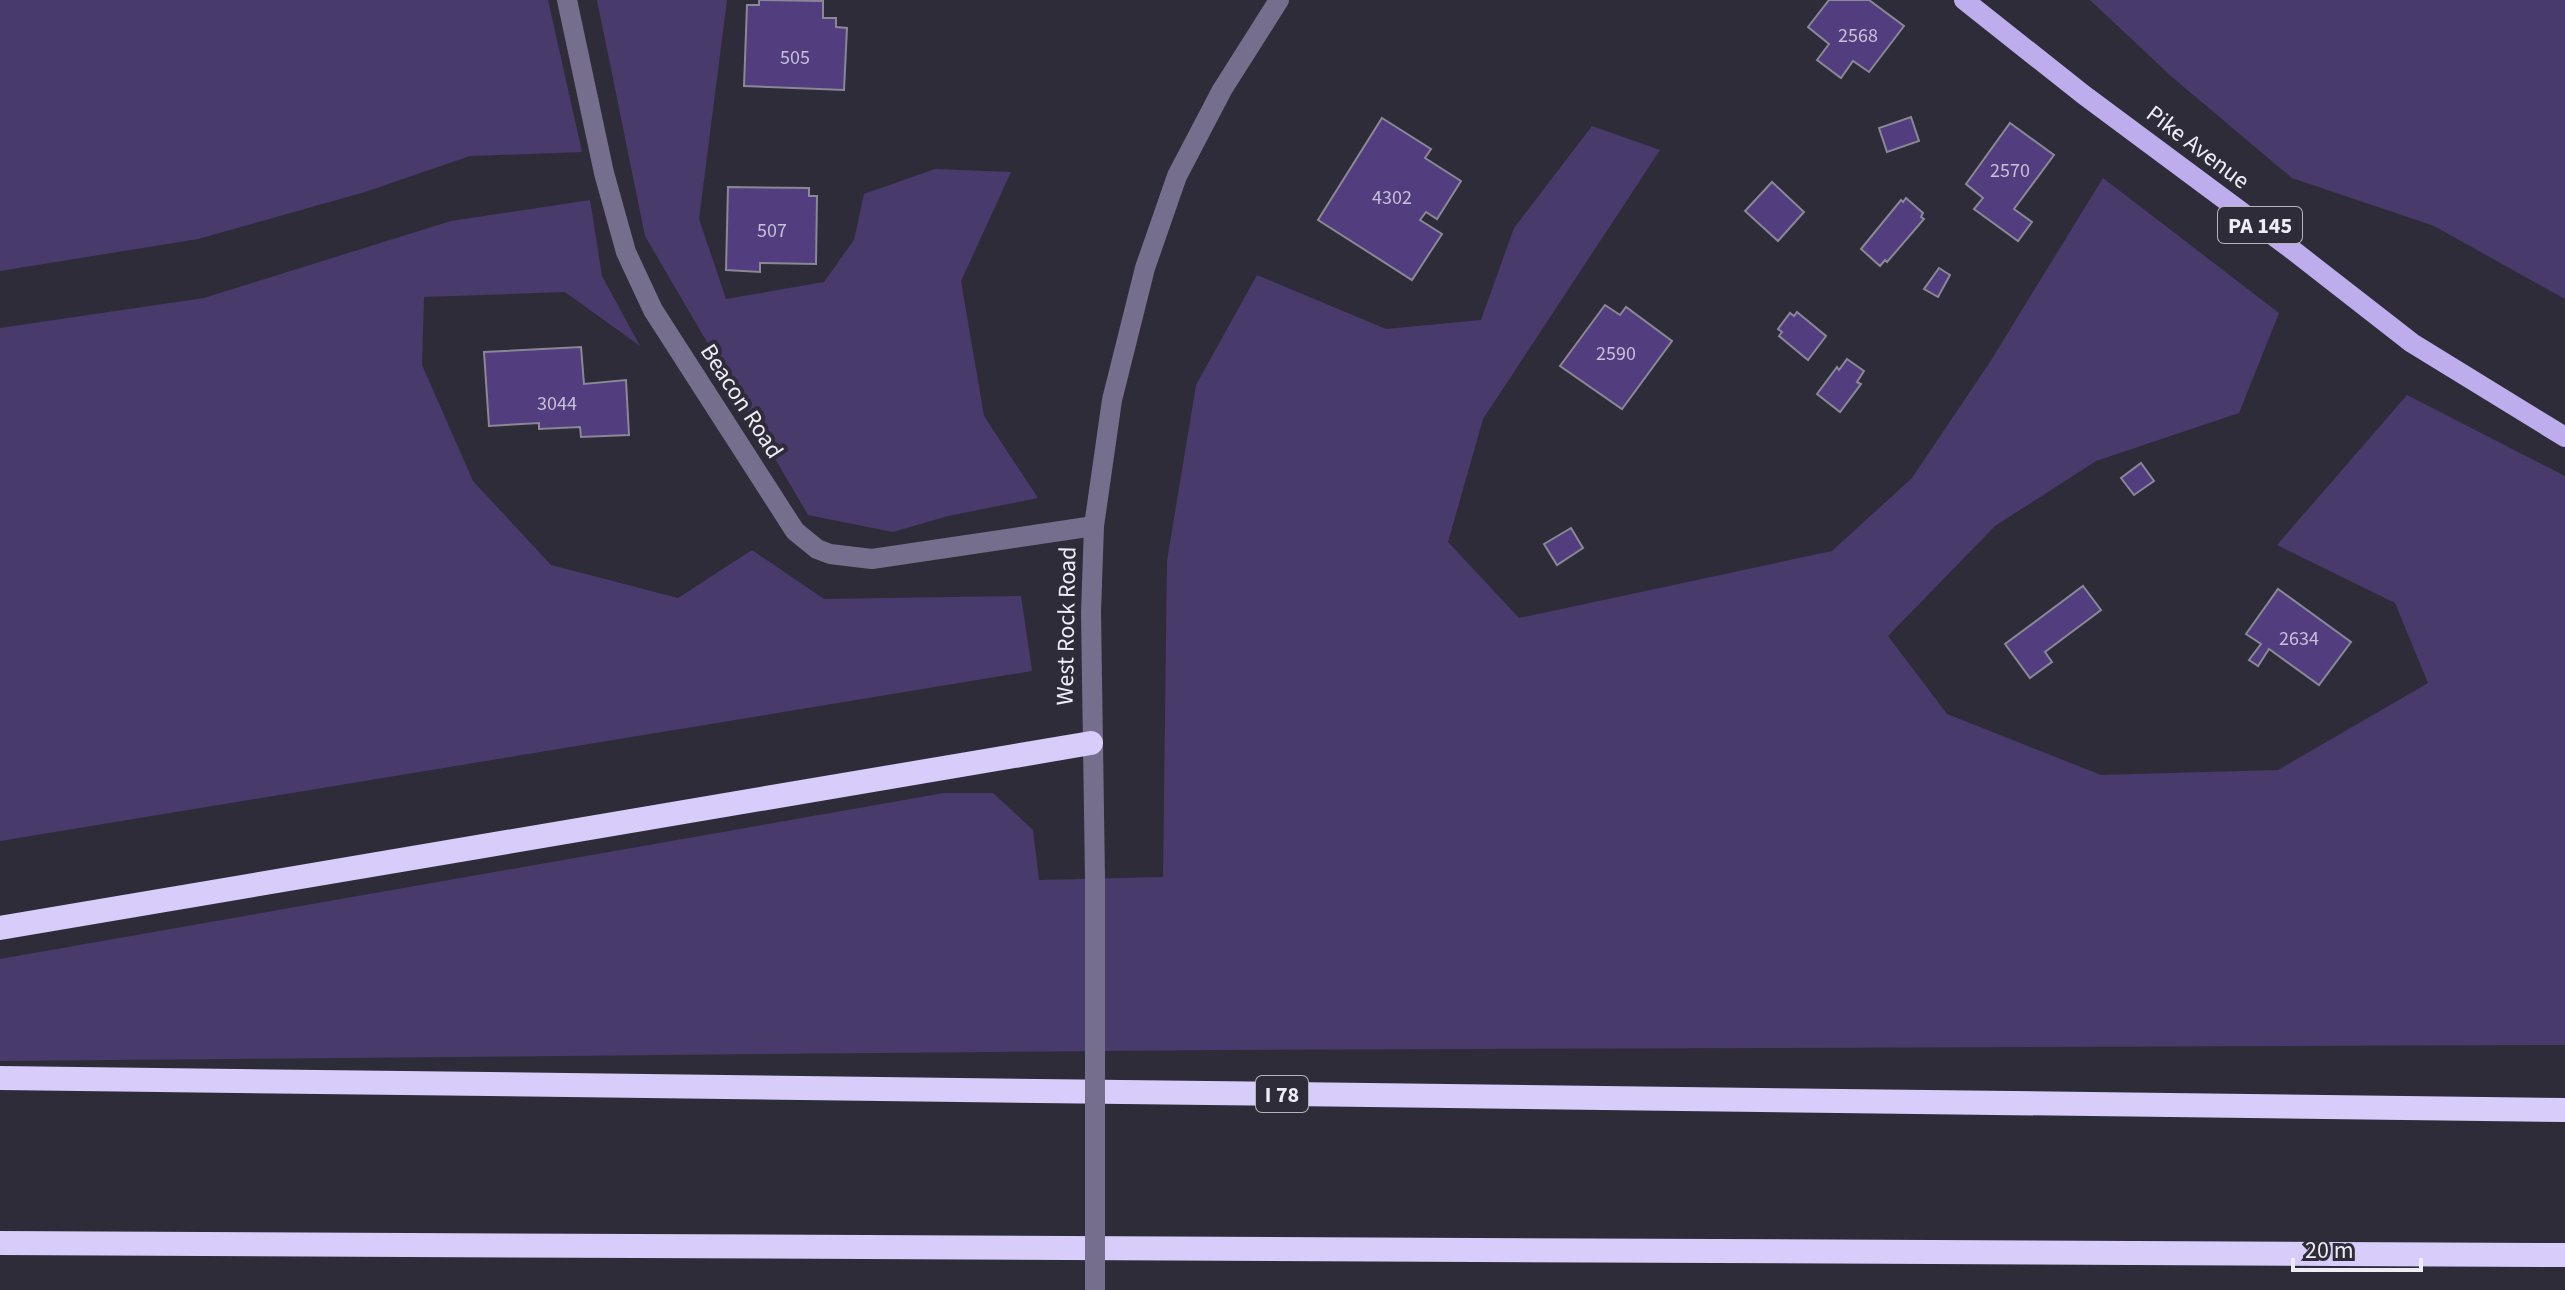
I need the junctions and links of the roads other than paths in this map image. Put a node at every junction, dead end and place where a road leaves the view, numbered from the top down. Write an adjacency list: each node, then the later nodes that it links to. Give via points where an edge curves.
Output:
1 (567, 0): 5 (street, Beacon Road, via 626,252 653,310 795,531 817,549 872,559)
2 (1279, 0): 5 (street, West Rock Road, via 1222,90 1177,176 1149,255 1112,400)
3 (1964, 0): 4 (main road, Pike Avenue / PA 145, via 2412,343)
4 (2565, 437)
5 (1094, 526): 6 (street, West Rock Road)
6 (1091, 743): 7 (highway); 12 (street, West Rock Road, bridge)
7 (0, 928)
8 (0, 1078): 9 (highway, I 78)
9 (2565, 1110)
10 (0, 1243): 11 (highway)
11 (2565, 1255)
12 (1095, 1290)

